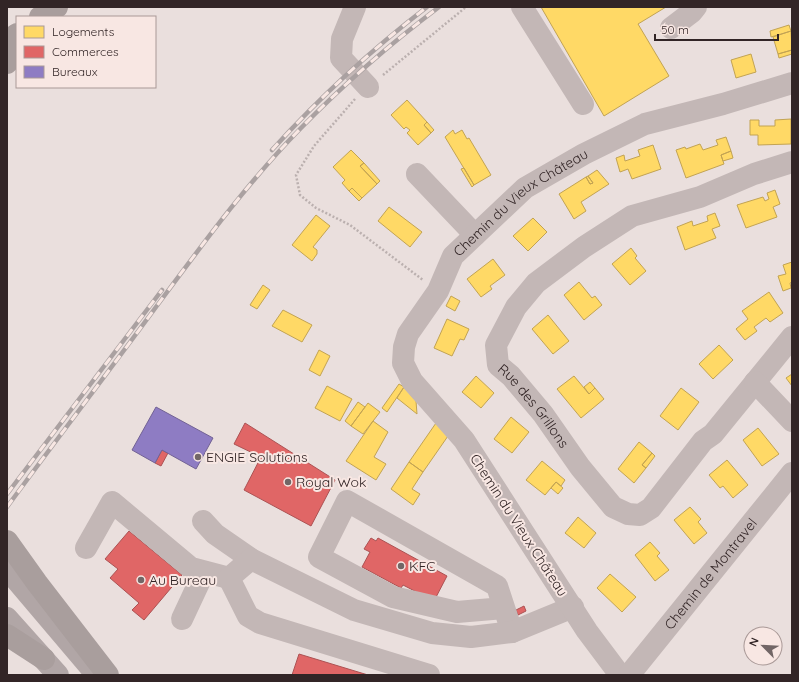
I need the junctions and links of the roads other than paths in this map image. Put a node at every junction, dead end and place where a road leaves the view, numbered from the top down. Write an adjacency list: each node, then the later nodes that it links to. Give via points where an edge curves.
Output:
1 (57, 7): 6 (highway)
2 (70, 7): 7 (highway)
3 (355, 7): 14 (street, via 342,39 341,58)
4 (522, 7): 15 (street)
5 (696, 7): 8 (street)
6 (42, 16)
7 (58, 16)
8 (671, 28)
9 (16, 35): 10 (highway)
10 (7, 41)
11 (16, 54): 12 (highway)
12 (7, 63)
13 (792, 83): 18 (street, Chemin du Vieux Château, via 644,124 525,188)
14 (368, 87)
15 (583, 104)
16 (792, 162): 20 (street, Rue des Grillons, via 754,174 700,197 632,216 584,247 536,283 516,307 496,345 498,365 511,376 543,414 580,467 614,507 628,514 640,514 652,508 703,441 713,434)
17 (418, 173): 18 (street)
18 (476, 235): 31 (street, Chemin du Vieux Château, via 453,256 438,291 408,334 403,363 412,381 464,440)
19 (792, 337): 20 (street, Rue des Grillons)
20 (755, 382): 21 (street)
21 (792, 421)
22 (792, 473): 41 (street, Chemin de Montravel)
23 (203, 521): 26 (street, via 215,534)
24 (7, 541): 38 (highway)
25 (86, 548): 28 (street, via 112,502 191,568)
26 (251, 559): 29 (street); 34 (street, via 354,610 432,633 471,637)
27 (7, 569): 37 (main road)
28 (204, 572): 29 (street); 33 (street)
29 (229, 578): 39 (street, via 248,616 260,623)
30 (504, 608): 30 (street, via 457,612 393,597 319,557 347,501 497,586); 34 (street)
31 (574, 608): 34 (street); 40 (street, Chemin du Vieux Château, via 587,631)
32 (7, 618): 36 (main road)
33 (182, 619)
34 (512, 632)
35 (7, 635): 36 (highway)
36 (51, 667)
37 (97, 675)
38 (108, 675)
39 (429, 675)
40 (620, 675)
41 (629, 675)

